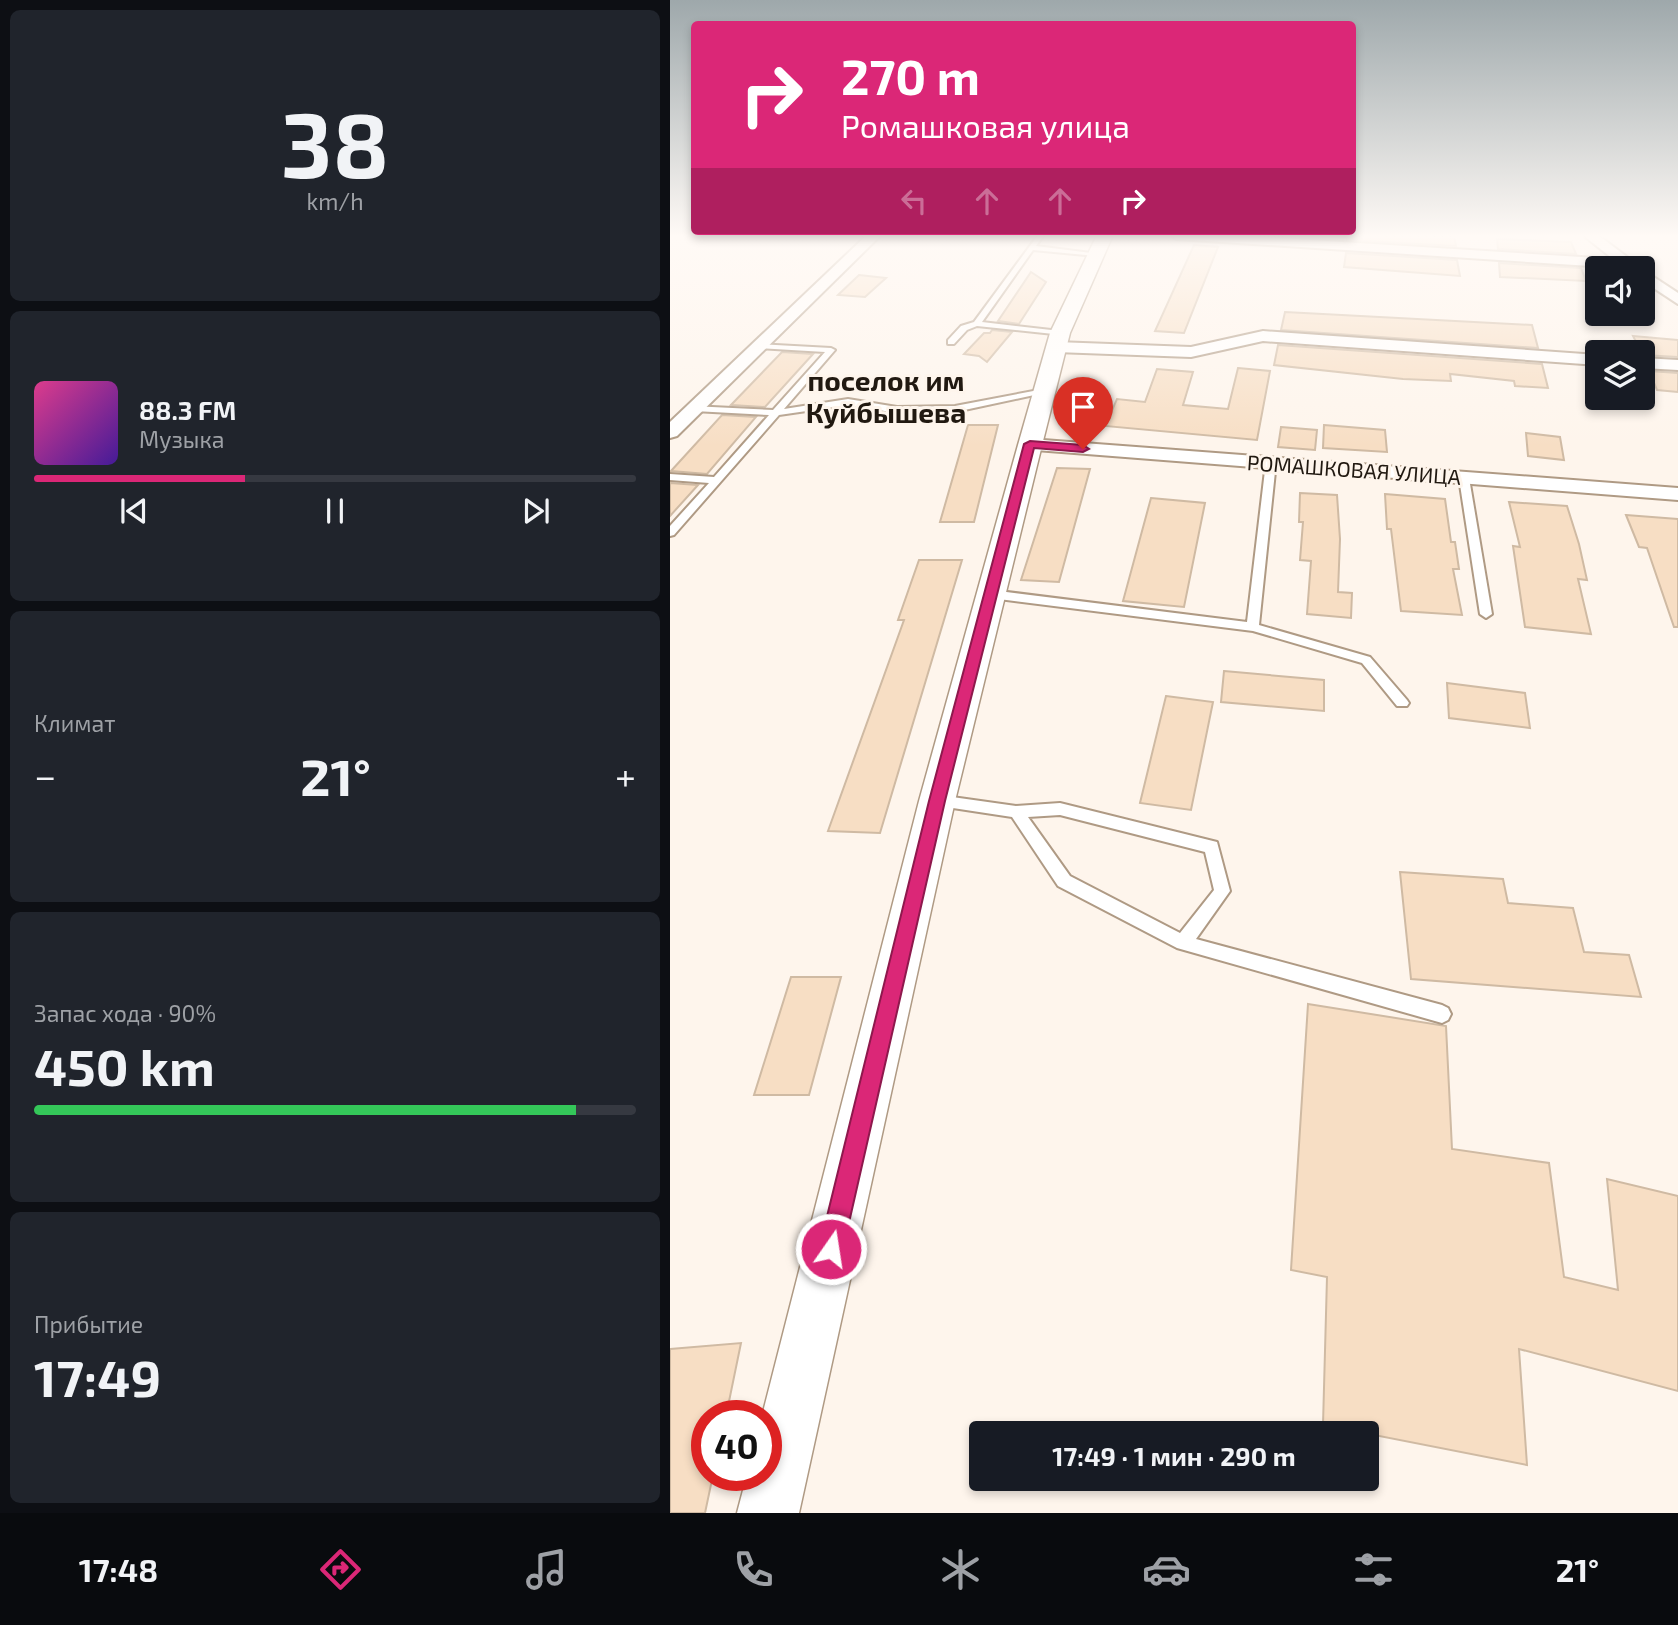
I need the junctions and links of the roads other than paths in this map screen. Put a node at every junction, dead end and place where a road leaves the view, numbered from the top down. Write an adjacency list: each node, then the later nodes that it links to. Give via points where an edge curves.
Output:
1 (800, 306): 7 (street)
2 (990, 306): 4 (lane)
3 (1073, 306): 5 (street)
4 (977, 324): 5 (lane); 6 (lane, via 964,328)
5 (1058, 340): 8 (street, via 1191,352 1263,336); 11 (street)
6 (951, 342)
7 (758, 346): 12 (street); 13 (lane, via 831,350)
8 (1585, 359)
9 (1655, 364): 10 (street)
10 (1678, 365)
11 (1044, 392): 13 (lane, via 955,409 897,410 848,402); 15 (street)
12 (694, 408): 13 (lane); 14 (street)
13 (775, 413): 19 (lane)
14 (670, 432)
15 (1030, 444): 16 (street, РОМАШКОВАЯ УЛИЦА); 22 (street)
16 (1271, 462): 18 (street, РОМАШКОВАЯ УЛИЦА); 24 (lane)
17 (670, 477): 19 (lane)
18 (1464, 478): 20 (street, РОМАШКОВАЯ УЛИЦА); 23 (lane)
19 (717, 480): 21 (lane)
20 (1678, 494)
21 (670, 533)
22 (991, 594): 24 (lane); 26 (street)
23 (1486, 614)
24 (1253, 627): 25 (lane, via 1366,660)
25 (1402, 704)
26 (937, 801): 27 (lane); 30 (street)
27 (1016, 812): 28 (lane, via 1064,881); 28 (lane, via 1060,809 1212,847 1222,891)
28 (1183, 943): 29 (lane)
29 (1442, 1014)
30 (769, 1513)

